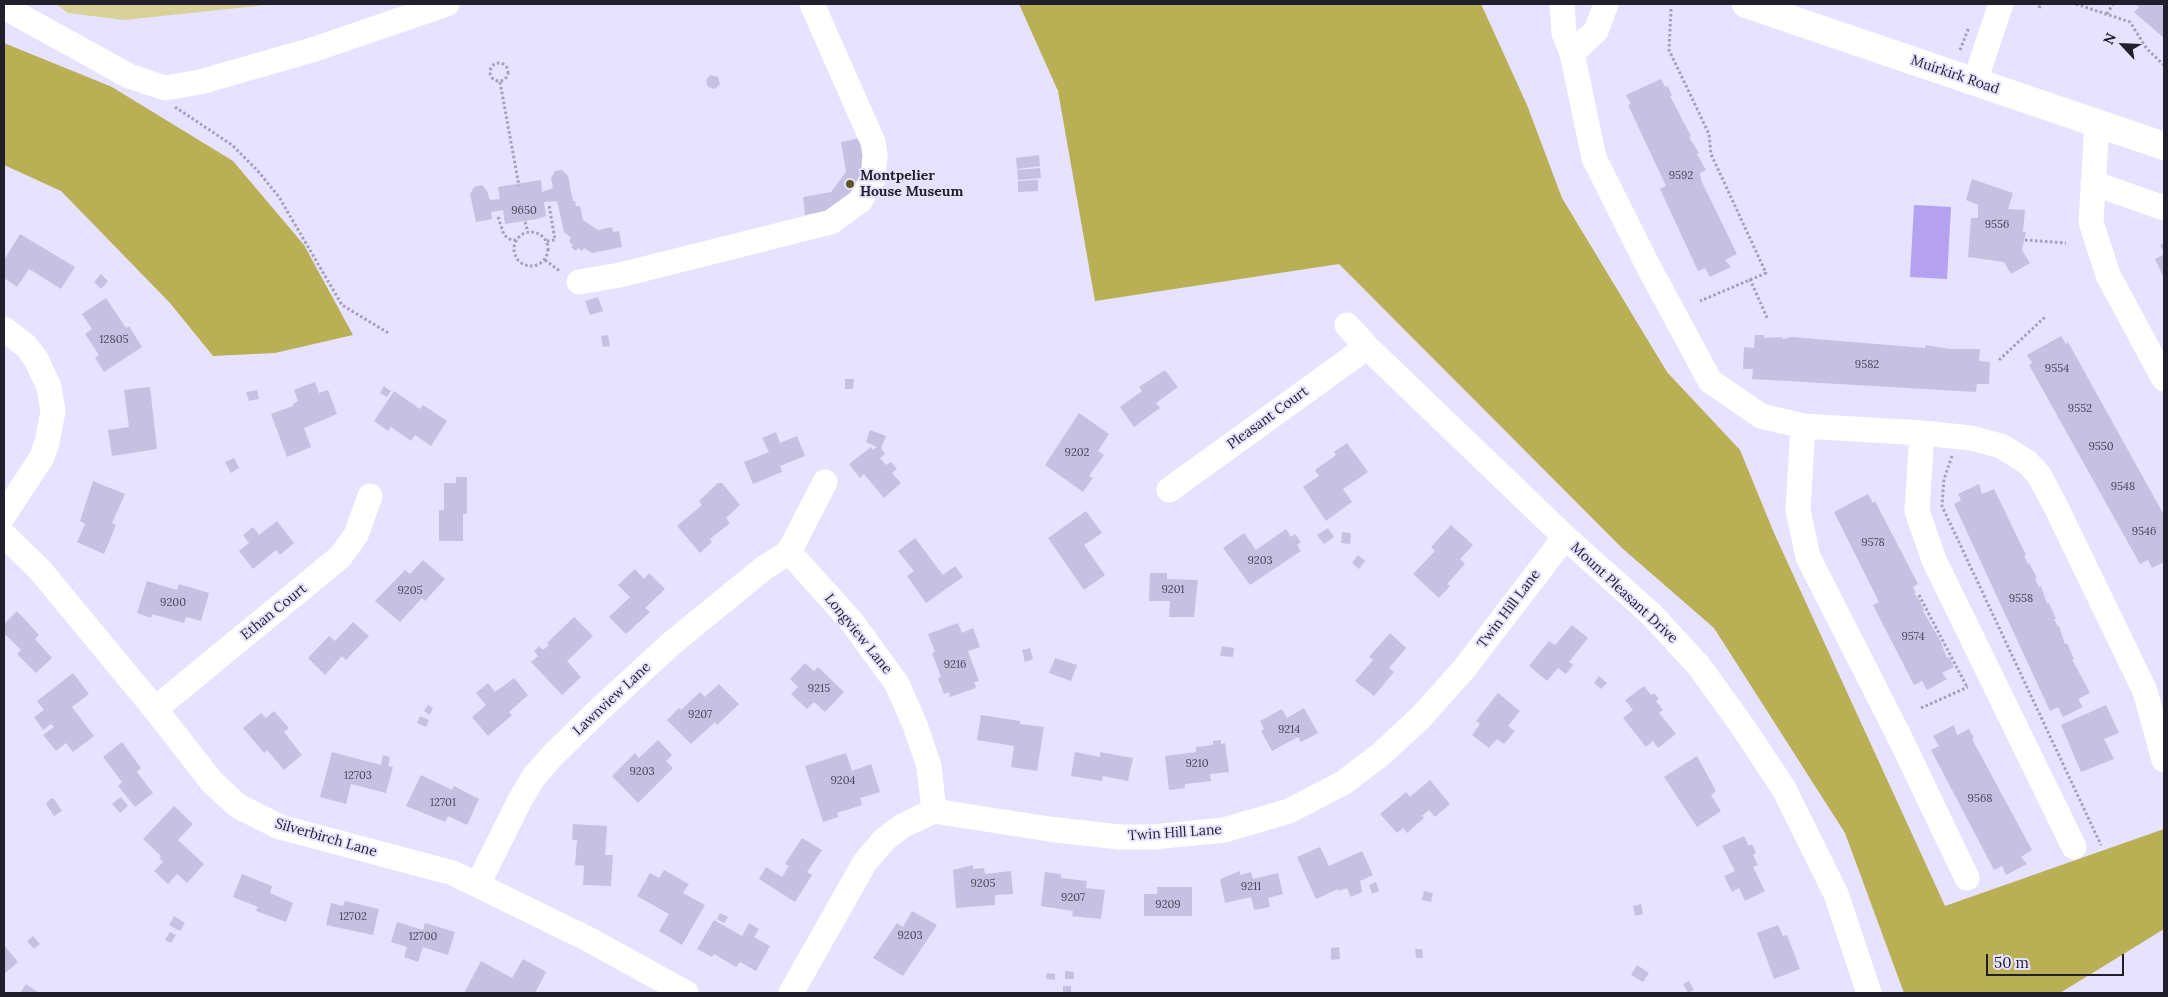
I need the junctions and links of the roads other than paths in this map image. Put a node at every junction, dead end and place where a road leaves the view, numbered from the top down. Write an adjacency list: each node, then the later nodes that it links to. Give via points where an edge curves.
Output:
1 (447, 4): 7 (street, via 312,50 200,82 165,88 129,76)
2 (812, 4): 14 (street, via 873,142 873,178 860,201 831,222 620,276)
3 (1562, 4): 8 (street, via 1564,33)
4 (1606, 4): 8 (street, via 1596,32)
5 (1746, 4): 9 (main road, Muirkirk Road)
6 (2001, 4): 9 (street)
7 (4, 7)
8 (1572, 53): 19 (street, via 1594,158 1710,381 1761,416)
9 (1975, 81): 10 (main road, Muirkirk Road)
10 (2098, 124): 11 (main road, Muirkirk Road); 12 (street)
11 (2164, 146)
12 (2093, 183): 13 (street); 18 (street, via 2091,222 2108,274)
13 (2164, 208)
14 (579, 282)
15 (1347, 325): 17 (street, Mount Pleasant Drive)
16 (4, 329): 24 (street, via 26,346 36,359 49,387 53,411 42,457)
17 (1367, 347): 22 (street, Pleasant Court); 26 (street, Mount Pleasant Drive)
18 (2164, 379)
19 (1803, 426): 20 (street); 32 (street, via 1798,510 1808,557)
20 (1922, 433): 29 (street, via 1986,441 2013,452 2039,475 2145,691); 31 (street, via 1917,511 1934,560)
21 (825, 482): 27 (street)
22 (1169, 490)
23 (370, 496): 28 (street, Ethan Court, via 356,535 340,557)
24 (4, 515)
25 (4, 535): 28 (street, Silverbirch Lane, via 40,570)
26 (1565, 537): 30 (street, Twin Hill Lane, via 1464,669 1420,718 1343,783 1289,811 1224,830 1119,837); 36 (street, Mount Pleasant Drive, via 1651,614 1699,666 1743,727 1784,789 1836,894)
27 (790, 552): 30 (street, Longview Lane, via 852,622 897,684 929,766); 33 (street, Lawnview Lane, via 764,568 672,643 552,756 520,800)
28 (155, 709): 33 (street, Silverbirch Lane, via 213,784 238,806 257,817 309,836 433,866)
29 (2164, 760)
30 (934, 811): 35 (street, via 902,826 884,840 865,862)
31 (2074, 847)
32 (1967, 878)
33 (478, 884): 34 (street, Silverbirch Lane, via 588,938)
34 (686, 993)
35 (791, 993)
36 (1869, 993)

